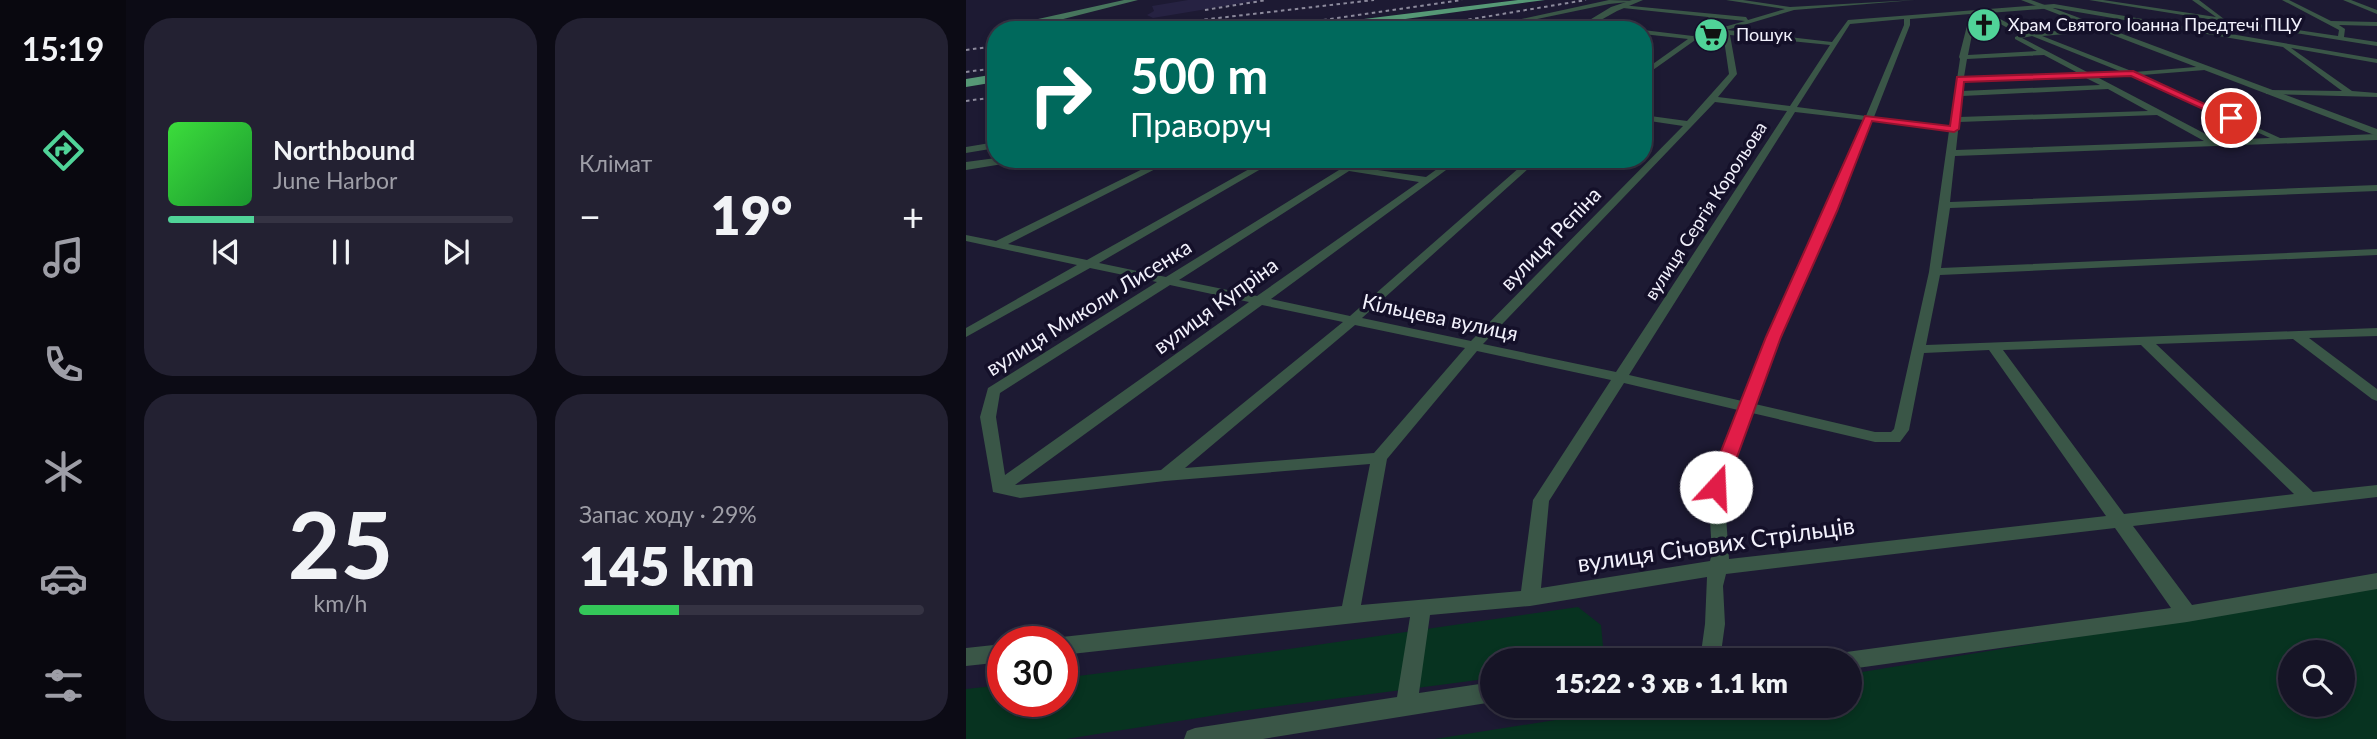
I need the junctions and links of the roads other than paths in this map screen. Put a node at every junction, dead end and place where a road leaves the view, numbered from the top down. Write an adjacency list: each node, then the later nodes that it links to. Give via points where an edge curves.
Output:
1 (1134, 0): 22 (main road)
2 (1540, 0): 23 (highway)
3 (1635, 0): 14 (street); 24 (street)
4 (1729, 0): 16 (street)
5 (1847, 0): 13 (street)
6 (1912, 0): 12 (street)
7 (2025, 0): 15 (street)
8 (2092, 0): 20 (street)
9 (2195, 0): 20 (street)
10 (2285, 0): 26 (street)
11 (2346, 0): 18 (street)
12 (1877, 1): 13 (street)
13 (1857, 4): 16 (street)
14 (1622, 5): 25 (street); 28 (street)
15 (2044, 7): 17 (street, вулиця Сергія Корольова); 29 (street); 36 (street, вулиця Сергія Корольова)
16 (1793, 8): 21 (street)
17 (1978, 12): 19 (street, вулиця Сергія Корольова); 31 (street); 38 (street)
18 (2377, 12)
19 (1907, 18): 34 (street, вулиця Сергія Корольова, via 1848,22); 58 (street)
20 (2222, 19): 33 (street)
21 (1753, 20): 28 (street); 28 (street)
22 (1040, 21)
23 (1371, 21)
24 (1517, 21)
25 (1593, 21)
26 (2329, 23): 27 (street); 33 (street, via 2342,29)
27 (2377, 24)
28 (1716, 26): 32 (street); 34 (street); 54 (street, вулиця Рєпіна, via 1733,74)
29 (2104, 29): 31 (street); 42 (street)
30 (1652, 32): 32 (street)
31 (2029, 34): 37 (street, via 2017,38); 44 (street)
32 (1693, 38): 41 (street)
33 (2341, 38): 35 (street)
34 (1835, 44): 55 (street, вулиця Сергія Корольова)
35 (2377, 44)
36 (2282, 45): 39 (street, вулиця Сергія Корольова); 51 (street)
37 (2046, 53): 38 (street); 45 (street)
38 (1962, 57): 46 (street)
39 (2376, 59)
40 (1652, 64): 41 (street)
41 (1657, 65): 43 (street)
42 (2205, 68): 44 (street); 50 (street)
43 (1652, 69)
44 (2133, 74): 45 (street); 62 (street)
45 (2085, 75): 46 (street); 49 (street)
46 (1960, 79): 52 (street)
47 (987, 80): 48 (highway)
48 (966, 83)
49 (2107, 87): 52 (street); 56 (street)
50 (2269, 92): 51 (street); 61 (street)
51 (2350, 93): 53 (street)
52 (1958, 94): 60 (street)
53 (2377, 95)
54 (1713, 99): 55 (street); 59 (street, вулиця Рєпіна)
55 (1792, 109): 58 (street); 94 (street, вулиця Сергія Корольова)
56 (2158, 113): 60 (street); 63 (street)
57 (1652, 118): 59 (street)
58 (1869, 118): 60 (street); 96 (street)
59 (1689, 124): 67 (street, вулиця Рєпіна)
60 (1955, 125): 66 (street)
61 (2377, 135): 62 (street)
62 (2280, 139): 63 (street)
63 (2217, 144): 66 (street)
64 (987, 146): 65 (street)
65 (966, 150)
66 (1952, 153): 78 (street)
67 (1652, 162)
68 (987, 163): 69 (street)
69 (966, 166)
70 (1153, 168): 80 (street)
71 (1258, 168): 82 (street)
72 (1348, 168): 76 (street); 84 (street, вулиця Миколи Лисенка)
73 (1445, 168): 76 (street, вулиця Купріна)
74 (1525, 168): 86 (street)
75 (1646, 168): 92 (street, вулиця Рєпіна)
76 (1428, 180): 85 (street, вулиця Купріна)
77 (2377, 188): 78 (street)
78 (1944, 205): 83 (street)
79 (966, 238): 80 (street, Кільцева вулиця)
80 (997, 245): 82 (street, Кільцева вулиця)
81 (2377, 252): 83 (street)
82 (1087, 265): 84 (street, Кільцева вулиця); 88 (street)
83 (1935, 272): 93 (street)
84 (1168, 283): 85 (street, Кільцева вулиця); 99 (street, вулиця Миколи Лисенка, via 993,391 988,417)
85 (1259, 302): 86 (street, Кільцева вулиця); 99 (street, вулиця Купріна)
86 (1353, 320): 92 (street, Кільцева вулиця); 98 (street)
87 (2377, 332): 89 (street)
88 (966, 333)
89 (2297, 336): 90 (street); 95 (street)
90 (2143, 339): 91 (street); 101 (street)
91 (1993, 346): 93 (street); 102 (street)
92 (1473, 347): 94 (street, Кільцева вулиця); 97 (street, вулиця Рєпіна)
93 (1917, 349): 96 (street, Кільцева вулиця, via 1901,430 1895,438)
94 (1619, 377): 96 (street, Кільцева вулиця); 105 (street, вулиця Сергія Корольова, via 1541,500)
95 (2377, 396)
96 (1747, 408): 103 (street, via 1716,487 1721,553)
97 (1379, 458): 98 (street); 107 (street, вулиця Рєпіна)
98 (1165, 475): 99 (street, via 1020,492)
99 (999, 488)
100 (2377, 491): 101 (street, вулиця Січових Стрільців)
101 (2309, 499): 102 (street, вулиця Січових Стрільців)
102 (2121, 522): 103 (street, вулиця Січових Стрільців); 108 (street)
103 (1716, 568): 105 (street, вулиця Січових Стрільців); 110 (street)
104 (2377, 581): 108 (street)
105 (1530, 598): 106 (street, вулиця Січових Стрільців)
106 (1420, 608): 107 (street, вулиця Січових Стрільців); 115 (street)
107 (1350, 614): 109 (street, вулиця Січових Стрільців)
108 (2187, 614): 113 (street)
109 (1078, 644)
110 (1712, 648)
111 (987, 655): 112 (street)
112 (966, 657)
113 (1862, 658)
114 (1480, 694): 115 (street)
115 (1406, 706): 116 (street)
116 (1195, 739)

